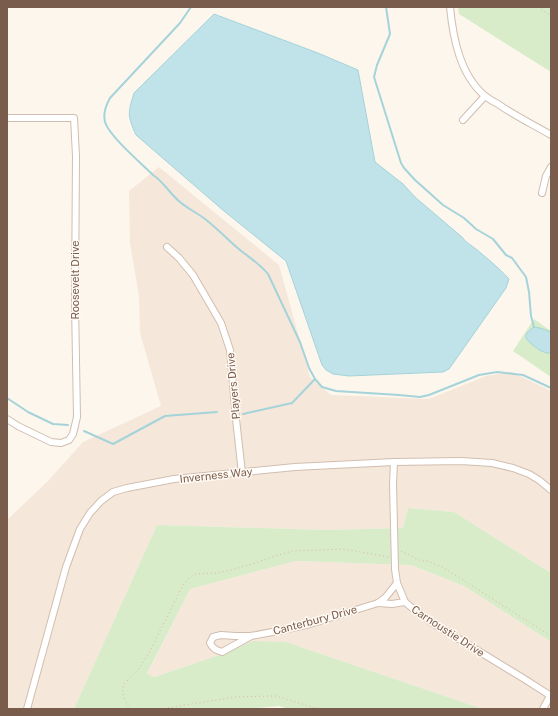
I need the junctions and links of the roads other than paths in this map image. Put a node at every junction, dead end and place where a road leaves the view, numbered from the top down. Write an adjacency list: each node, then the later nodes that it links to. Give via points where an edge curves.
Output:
1 (450, 7): 2 (street, via 455,42 462,62 471,80)
2 (485, 96): 4 (street); 5 (street)
3 (7, 118): 9 (street, Roosevelt Drive, via 74,118 77,416 73,434 69,440 61,443 51,442)
4 (463, 120)
5 (551, 135)
6 (551, 167): 7 (street)
7 (542, 193)
8 (167, 247): 11 (street, Players Drive, via 193,275 221,323 230,350)
9 (7, 419)
10 (394, 462): 11 (street, Inverness Way); 12 (street, Inverness Way, via 492,463 529,474); 13 (street, Carnoustie Drive, via 394,554)
11 (242, 472): 18 (street, Inverness Way, via 174,479 127,488 113,492 90,513 80,529 66,567)
12 (551, 490)
13 (397, 582): 14 (street, Carnoustie Drive); 15 (street, Canterbury Drive)
14 (405, 602): 15 (street, Canterbury Drive); 17 (street, Carnoustie Drive, via 432,622)
15 (378, 603): 16 (street, Canterbury Drive, via 310,624)
16 (251, 636): 16 (street, Canterbury Drive, via 221,635 213,637 210,643 213,648 222,652)
17 (550, 696): 19 (street)
18 (27, 709)
19 (544, 709)

